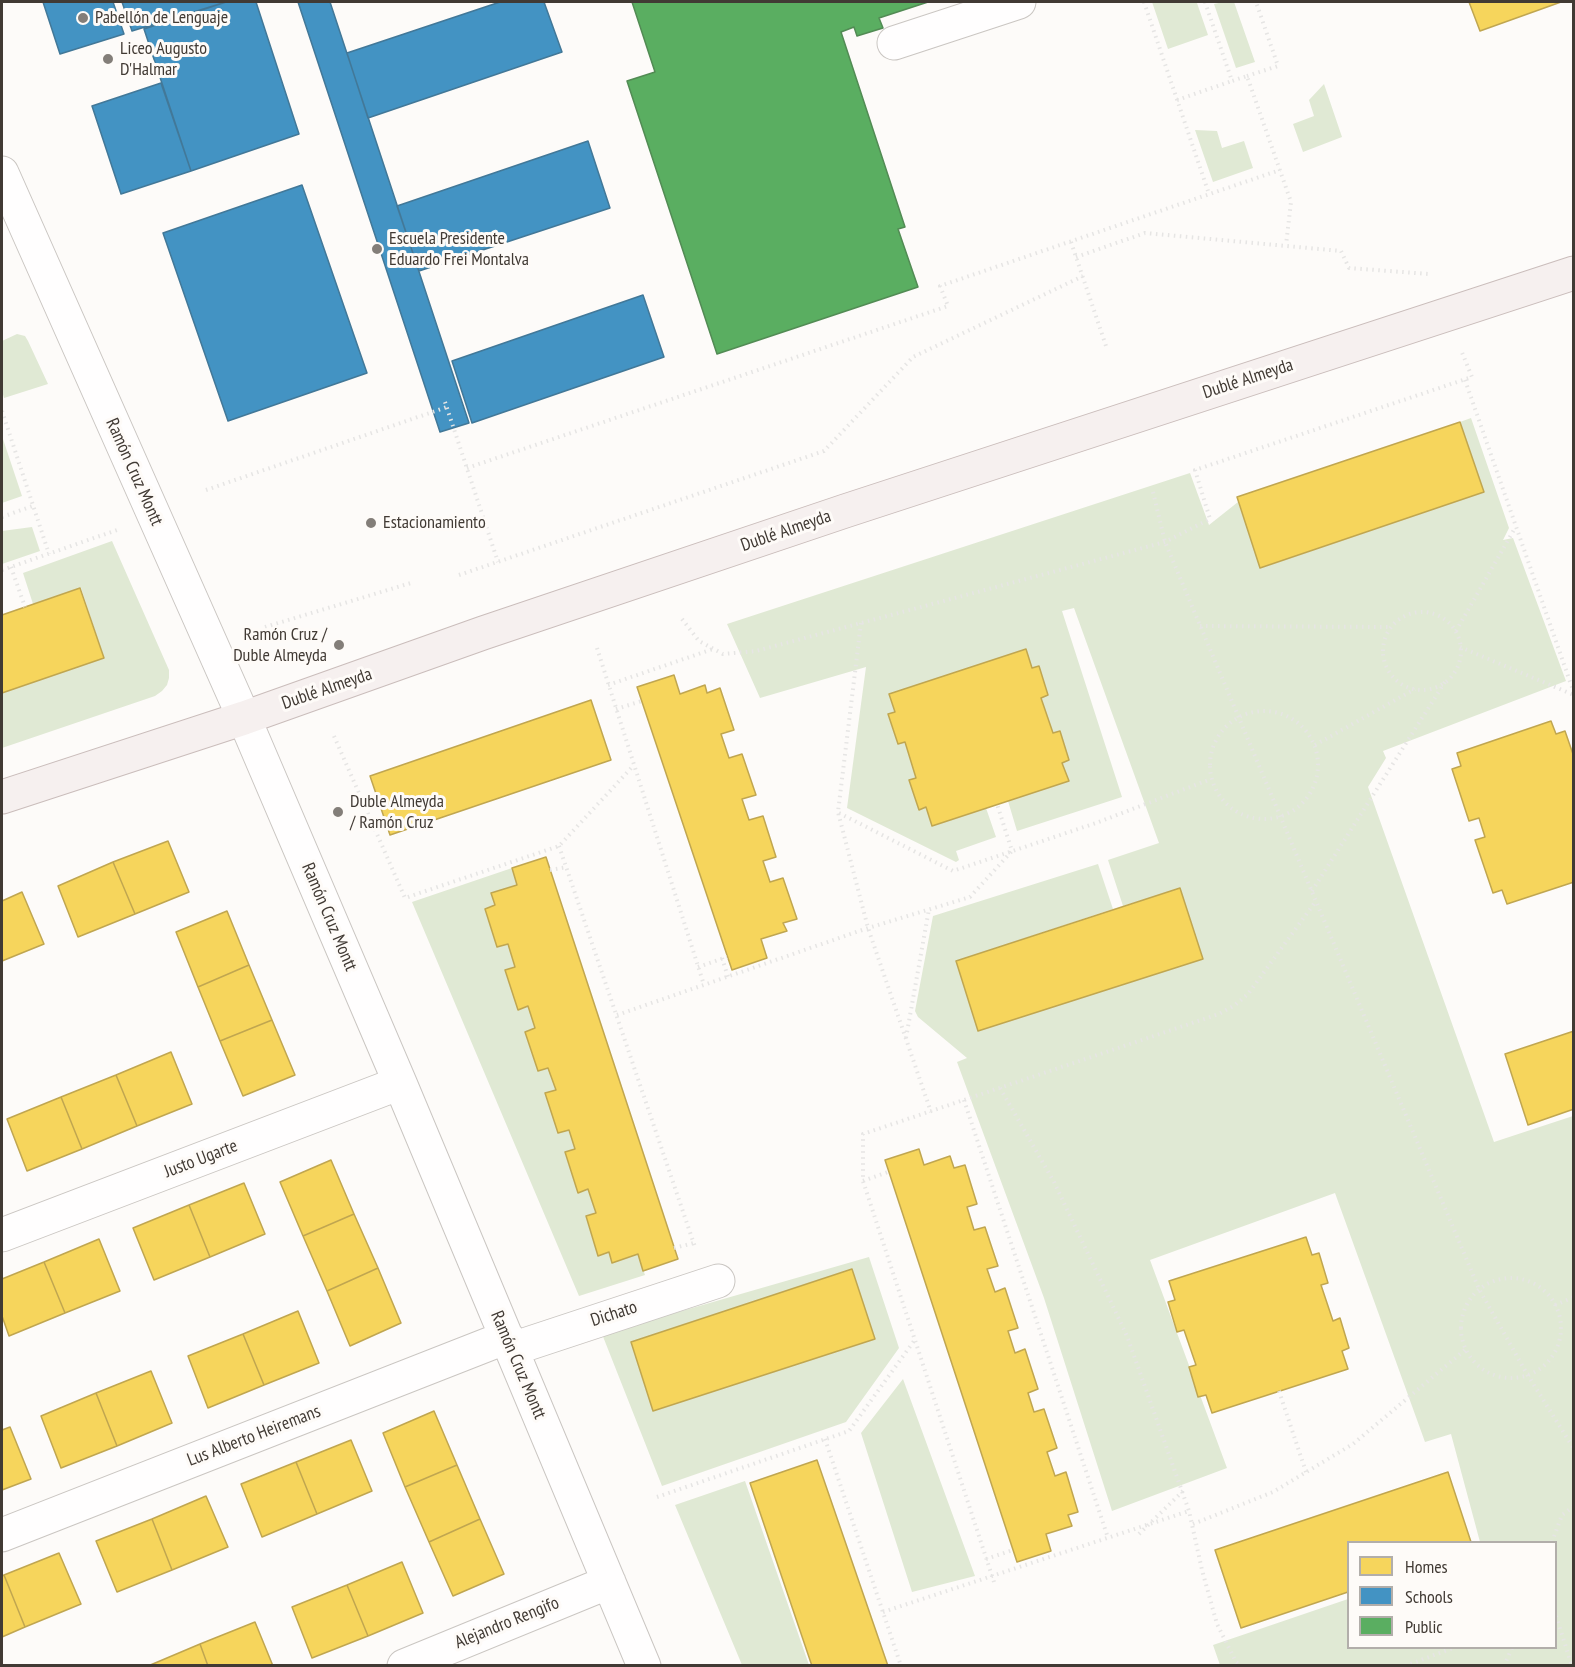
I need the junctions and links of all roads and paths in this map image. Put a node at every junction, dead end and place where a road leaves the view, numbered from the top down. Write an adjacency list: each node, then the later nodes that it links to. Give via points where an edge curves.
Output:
1 (1019, 2): 5 (street)
2 (1144, 2): 8 (path)
3 (1205, 2): 7 (path)
4 (1256, 2): 6 (path, via 1278,66)
5 (894, 43)
6 (1248, 76): 7 (path); 9 (path)
7 (1232, 81): 8 (path)
8 (1178, 100): 11 (path)
9 (1280, 170): 11 (path); 13 (path, via 1291,202)
10 (2, 173): 53 (street, Ramón Cruz Montt)
11 (1209, 194): 12 (path)
12 (1071, 242): 14 (path); 22 (path, via 940,286 948,306)
13 (1286, 246): 14 (path, via 1145,233); 16 (path, via 1341,251 1349,268)
14 (1076, 257): 17 (path)
15 (1574, 273): 53 (main road, Dublé Almeyda, via 844,511)
16 (1429, 274)
17 (1083, 276): 18 (path); 31 (path, via 913,357 824,451)
18 (1106, 346)
19 (1461, 350): 20 (path, via 1472,377)
20 (1465, 380): 27 (path); 29 (path, via 1195,470 1210,519)
21 (2, 411): 25 (path)
22 (467, 468): 23 (path, via 446,404); 31 (path)
23 (206, 490)
24 (1153, 492): 29 (path)
25 (33, 506): 26 (path); 30 (path)
26 (2, 517)
27 (1516, 527): 42 (path); 49 (path)
28 (117, 531): 30 (path)
29 (1165, 542): 38 (path); 39 (path)
30 (49, 554): 32 (path)
31 (498, 562): 34 (path)
32 (11, 567): 33 (path); 36 (path)
33 (2, 570)
34 (459, 575)
35 (411, 583): 40 (path)
36 (24, 607)
37 (682, 619): 45 (path, via 699,642)
38 (861, 623): 45 (path, via 756,651 723,654); 60 (path)
39 (1200, 626): 41 (path); 52 (path)
40 (265, 627)
41 (1391, 627): 42 (path, via 1404,616 1424,612 1442,617); 48 (path, via 1383,645 1385,663 1399,682)
42 (1456, 631): 43 (path)
43 (1460, 647): 46 (path, via 1457,667); 49 (path)
44 (597, 648): 47 (path)
45 (713, 649): 47 (path)
46 (1445, 682): 48 (path); 66 (path)
47 (608, 685): 51 (path)
48 (1415, 689): 55 (path)
49 (1574, 694)
50 (642, 701): 51 (path)
51 (616, 709): 56 (path)
52 (1239, 716): 55 (path, via 1274,711 1291,717 1305,728); 57 (path, via 1214,742 1209,760); 61 (path)
53 (244, 718): 58 (main road, Dublé Almeyda); 75 (street, Ramón Cruz Montt)
54 (334, 736): 62 (path, via 405,898)
55 (1315, 745): 61 (path, via 1317,779 1309,796)
56 (634, 765): 62 (path); 70 (path)
57 (1210, 779): 61 (path, via 1229,808 1262,820); 63 (path)
58 (2, 797)
59 (996, 804): 63 (path)
60 (838, 812): 63 (path, via 953,871); 69 (path)
61 (1281, 817): 66 (path)
62 (560, 846): 64 (path)
63 (1012, 851): 68 (path, via 970,897)
64 (567, 867): 65 (path); 73 (path)
65 (550, 870)
66 (1311, 891): 67 (path)
67 (1316, 901): 76 (path, via 1248,994 1235,1005 1219,1014); 86 (path)
68 (929, 909): 69 (path); 74 (path)
69 (868, 928): 71 (path); 74 (path)
70 (698, 967): 71 (path, via 724,957); 72 (path)
71 (728, 977): 72 (path)
72 (704, 985): 73 (path)
73 (617, 1015): 82 (path)
74 (906, 1039): 78 (path)
75 (400, 1083): 81 (street, Justo Ugarte); 90 (street, Ramón Cruz Montt)
76 (1000, 1088): 77 (path); 97 (path, via 1053,1182 1126,1336)
77 (964, 1100): 78 (path); 105 (path)
78 (931, 1112): 80 (path, via 863,1134)
79 (888, 1172): 80 (path)
80 (863, 1181): 89 (path)
81 (2, 1235)
82 (694, 1243): 83 (path); 84 (path)
83 (674, 1248)
84 (696, 1250)
85 (718, 1281): 90 (street, Dichato)
86 (1479, 1289): 88 (path, via 1493,1281 1518,1278 1539,1287); 91 (path, via 1465,1307 1461,1323); 92 (path)
87 (1574, 1297): 88 (path)
88 (1555, 1305): 92 (path, via 1560,1319 1558,1342 1547,1362)
89 (915, 1340): 94 (path, via 849,1431); 108 (path)
90 (509, 1343): 104 (street, Lus Alberto Heiremans); 110 (street, Ramón Cruz Montt)
91 (1466, 1349): 92 (path, via 1472,1360 1490,1373 1513,1377); 96 (path, via 1353,1444)
92 (1527, 1374): 95 (path)
93 (1279, 1391): 96 (path)
94 (825, 1439): 98 (path); 112 (path)
95 (1574, 1449)
96 (1306, 1472): 102 (path, via 1273,1492)
97 (1183, 1491): 100 (path); 101 (path)
98 (657, 1497)
99 (1574, 1506): 106 (path, via 1563,1515)
100 (1190, 1510): 101 (path); 102 (path)
101 (1148, 1524): 103 (path); 105 (path)
102 (1193, 1524): 119 (path, via 1217,1624)
103 (1139, 1534)
104 (2, 1535)
105 (1108, 1538): 109 (path)
106 (1552, 1541)
107 (1012, 1550): 108 (path)
108 (986, 1558): 109 (path)
109 (992, 1576): 111 (path); 112 (path)
110 (609, 1582): 116 (street, Alejandro Rengifo); 117 (street, Ramón Cruz Montt)
111 (994, 1582)
112 (883, 1612): 118 (path)
113 (1557, 1619): 122 (path)
114 (1448, 1649): 120 (path)
115 (1511, 1649): 121 (path)
116 (404, 1665)
117 (645, 1665)
118 (901, 1665)
119 (1241, 1665)
120 (1405, 1665)
121 (1504, 1665)
122 (1572, 1665)

